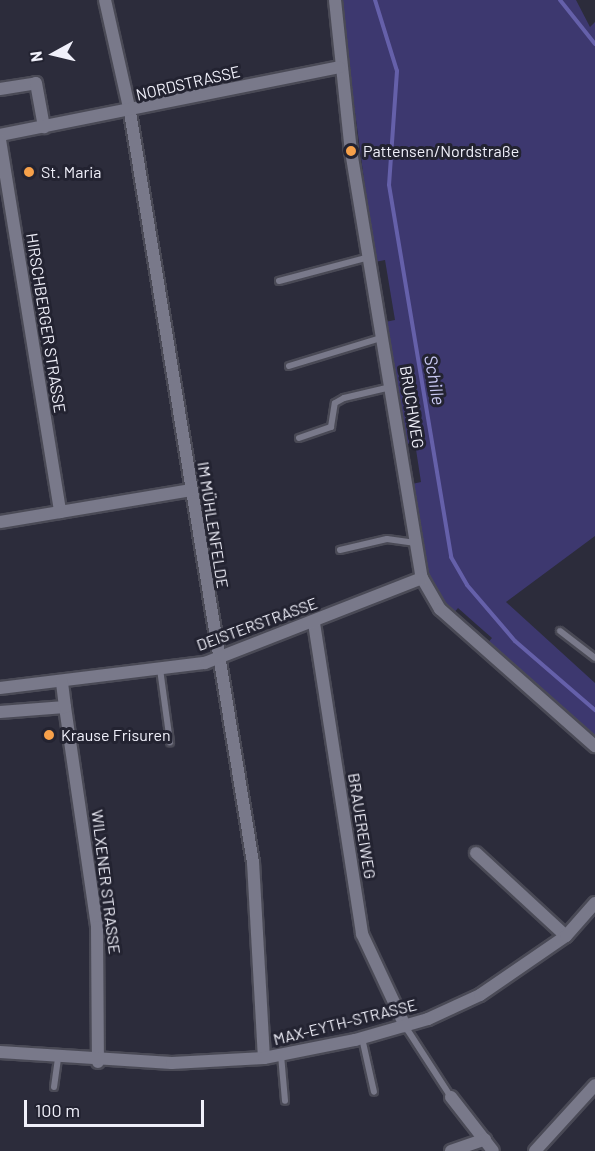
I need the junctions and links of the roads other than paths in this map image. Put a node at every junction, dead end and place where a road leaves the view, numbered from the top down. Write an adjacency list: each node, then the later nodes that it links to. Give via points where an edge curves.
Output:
1 (105, 0): 5 (street, IM MÜHLENFELDE)
2 (336, 0): 3 (street, BRUCHWEG)
3 (339, 67): 5 (street, NORDSTRASSE); 9 (street, BRUCHWEG)
4 (0, 89): 6 (street, via 36,83)
5 (130, 112): 6 (street, NORDSTRASSE); 15 (street, IM MÜHLENFELDE)
6 (44, 127): 7 (street, NORDSTRASSE)
7 (0, 135)
8 (0, 140): 16 (street, HIRSCHBERGER STRASSE)
9 (370, 257): 10 (lane); 11 (street, BRUCHWEG)
10 (279, 280)
11 (384, 337): 12 (lane); 13 (street, BRUCHWEG)
12 (289, 366)
13 (392, 387): 14 (lane, via 344,398 335,403 331,428); 18 (street, BRUCHWEG)
14 (299, 438)
15 (191, 490): 16 (street); 23 (street, IM MÜHLENFELDE)
16 (60, 512): 17 (street)
17 (0, 522)
18 (416, 543): 19 (lane, via 387,538); 20 (street, BRUCHWEG)
19 (340, 550)
20 (422, 578): 21 (street, DEISTERSTRASSE); 31 (street, BRUCHWEG, via 440,609)
21 (314, 623): 23 (street, DEISTERSTRASSE); 35 (street, BRAUEREIWEG, via 362,934)
22 (560, 631): 24 (lane)
23 (217, 657): 25 (street, DEISTERSTRASSE); 39 (street, IM MÜHLENFELDE, via 258,908)
24 (595, 658)
25 (160, 669): 26 (street, DEISTERSTRASSE); 30 (lane)
26 (62, 682): 27 (street, DEISTERSTRASSE); 28 (street, WILXENER STRASSE)
27 (0, 688)
28 (65, 707): 29 (street); 41 (street, WILXENER STRASSE, via 97,927)
29 (0, 712)
30 (170, 742)
31 (595, 746)
32 (476, 853): 34 (street)
33 (595, 903): 34 (street, MAX-EYTH-STRASSE)
34 (566, 936): 35 (street, MAX-EYTH-STRASSE, via 480,996)
35 (405, 1026): 36 (street, MAX-EYTH-STRASSE); 45 (lane)
36 (362, 1038): 38 (street, MAX-EYTH-STRASSE); 44 (lane)
37 (0, 1052): 40 (street, MAX-EYTH-STRASSE)
38 (281, 1055): 39 (street, MAX-EYTH-STRASSE); 46 (lane)
39 (264, 1058): 41 (street, MAX-EYTH-STRASSE)
40 (58, 1059): 41 (street, MAX-EYTH-STRASSE); 43 (lane)
41 (99, 1062)
42 (595, 1085): 50 (street)
43 (54, 1087)
44 (374, 1092)
45 (451, 1097): 47 (street)
46 (285, 1101)
47 (485, 1139): 48 (street); 49 (street)
48 (451, 1151)
49 (493, 1151)
50 (535, 1151)

